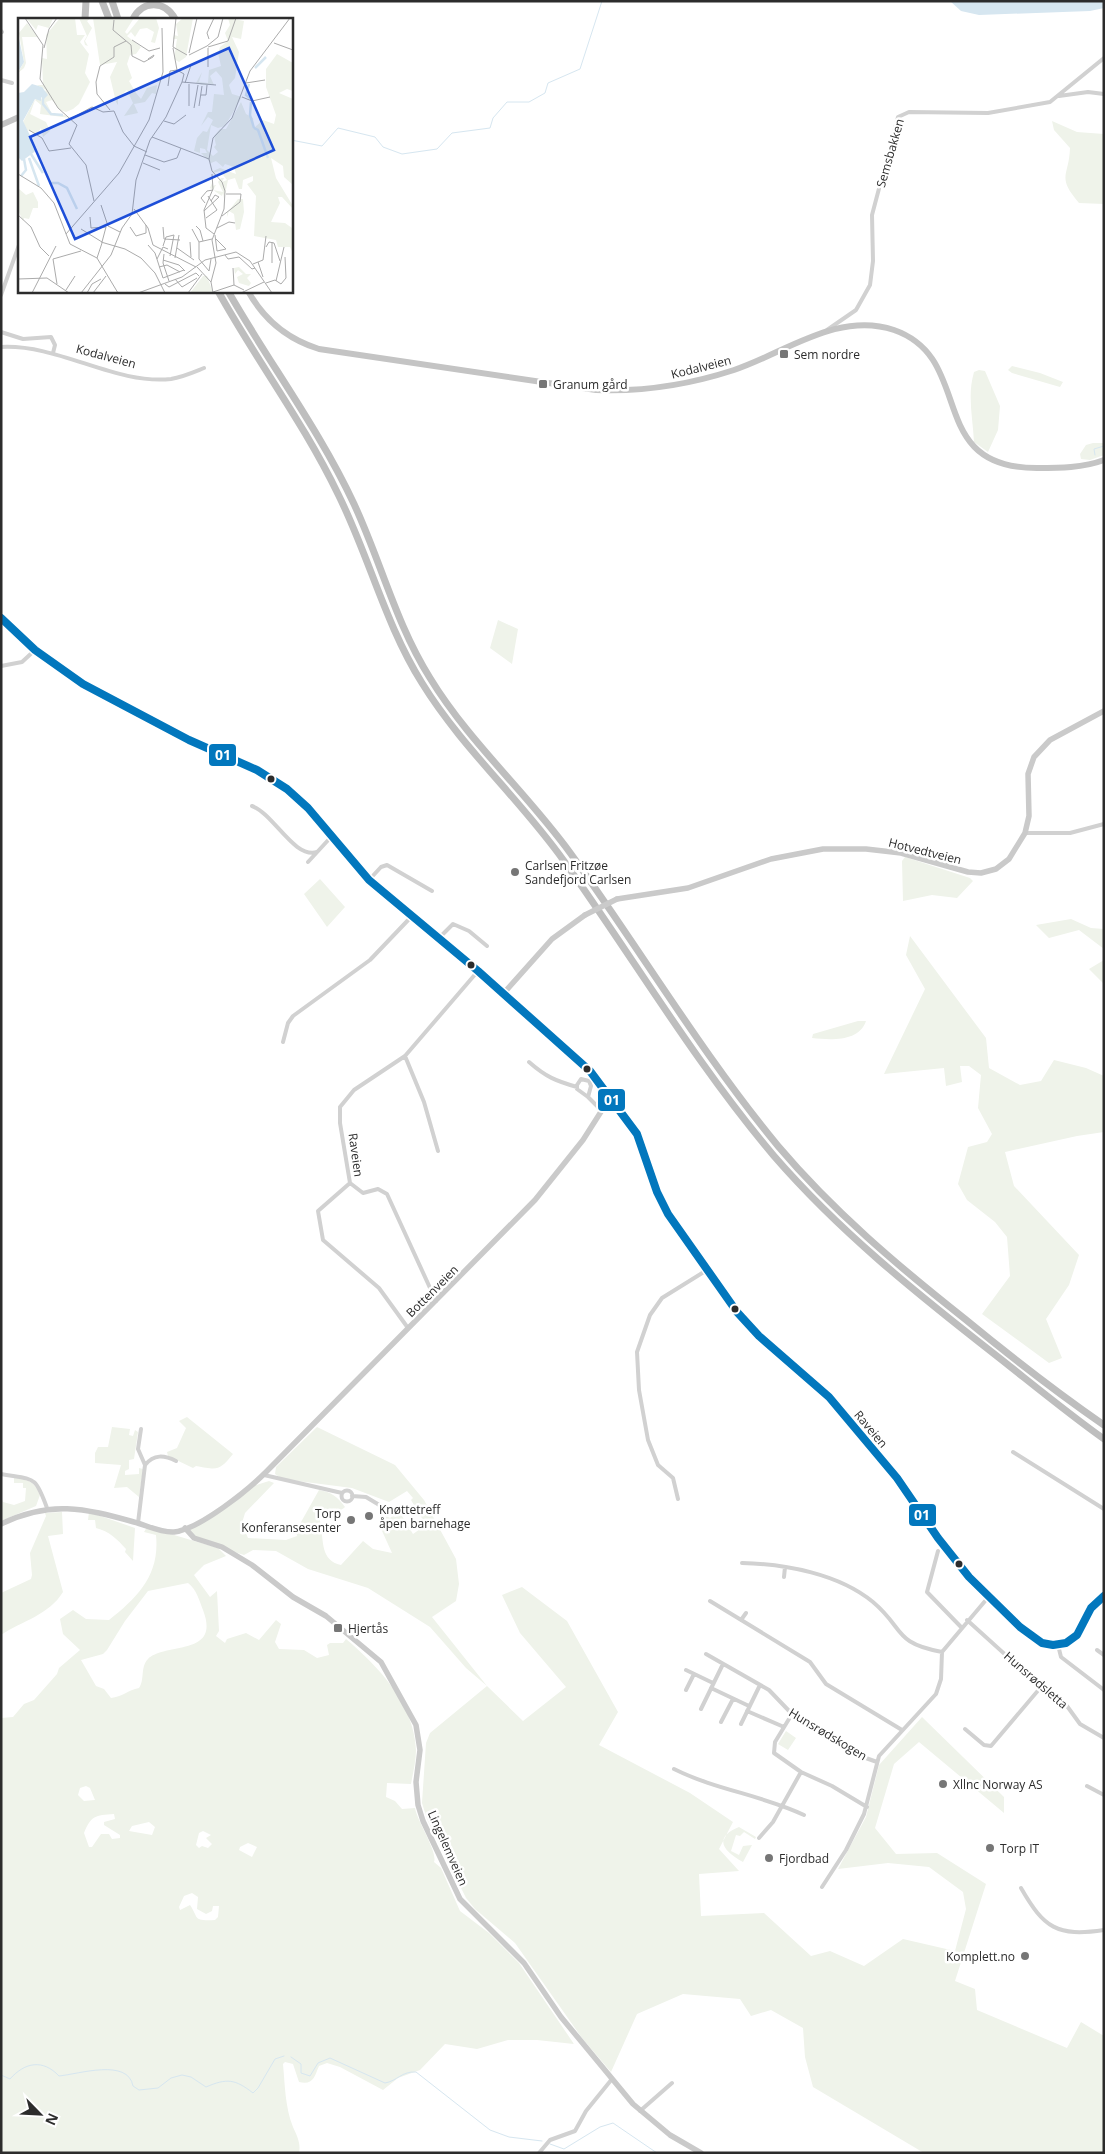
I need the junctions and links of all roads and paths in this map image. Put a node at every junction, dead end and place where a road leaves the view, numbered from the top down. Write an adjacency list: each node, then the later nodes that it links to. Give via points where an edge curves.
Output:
1 (86, 1): 5 (highway)
2 (102, 1): 6 (highway)
3 (112, 1): 7 (highway)
4 (166, 1): 10 (highway)
5 (85, 18)
6 (109, 18)
7 (118, 18)
8 (134, 18): 9 (highway, via 142,6 155,3 168,8)
9 (174, 18)
10 (179, 18)
11 (1104, 58): 15 (street, Semsbakken)
12 (1, 80): 13 (street)
13 (12, 83)
14 (1104, 94): 15 (street, Semsbakken, via 1088,92)
15 (1059, 96): 24 (street, Semsbakken, via 1050,102 988,113 909,112 898,117 872,215 870,285 856,310)
16 (18, 117): 17 (main road)
17 (3, 125)
18 (18, 248): 22 (street)
19 (219, 292): 60 (highway, via 336,489 394,630 421,682 450,724 564,861 742,1116 804,1190 863,1248 938,1311)
20 (229, 292): 58 (highway, via 344,485 403,626 434,684 458,718 555,832 749,1110 812,1184 869,1240)
21 (249, 292): 24 (main road, Kodalveien, via 262,314 278,329 319,349 596,390 650,389 702,380 747,366)
22 (1, 295)
23 (1, 332): 26 (street, via 23,338 51,337 55,345)
24 (826, 332): 28 (main road, Kodalveien, via 849,326 872,326 896,331 915,342 941,373 966,438 978,452 991,460 1015,467 1041,468)
25 (1, 348): 26 (street, Kodalveien, via 29,348)
26 (53, 353): 27 (street, Kodalveien, via 132,376 154,379 182,377)
27 (204, 368)
28 (1104, 460)
29 (1, 618): 30 (main road, Raveien)
30 (35, 650): 31 (street, via 22,662); 36 (main road, Raveien, via 119,704 277,782 302,802)
31 (1, 666)
32 (1104, 711): 35 (main road, Hotvedtveien, via 1050,740 1034,757 1028,774 1029,816)
33 (252, 806): 37 (street, via 302,852)
34 (1104, 824): 35 (street, via 1070,833)
35 (1025, 833): 45 (main road, Hotvedtveien, bridge, via 1010,859 988,872 962,871 885,851 832,849 771,859 688,888 617,899 585,915 552,939)
36 (331, 836): 37 (street); 39 (main road, Raveien)
37 (317, 852): 38 (street)
38 (308, 862)
39 (369, 880): 40 (street, via 387,865); 41 (main road, Raveien)
40 (432, 891)
41 (412, 916): 42 (main road, Raveien); 46 (street, via 370,960 293,1016)
42 (439, 938): 43 (street, via 453,924 469,931); 44 (main road, Raveien)
43 (487, 946)
44 (478, 971): 45 (main road, Raveien); 47 (street, Raveien)
45 (503, 994): 51 (main road, Raveien, via 581,1062)
46 (283, 1042)
47 (405, 1056): 53 (street, via 424,1102); 54 (street, Raveien, via 354,1090 340,1107)
48 (529, 1062): 49 (street, via 550,1079)
49 (577, 1087): 50 (street); 50 (street, via 581,1079 589,1081)
50 (588, 1097): 52 (street)
51 (613, 1099): 52 (main road, Bottenveien); 55 (main road, Raveien, via 640,1140 663,1205)
52 (601, 1110): 56 (main road, Bottenveien, via 544,1190)
53 (438, 1151)
54 (350, 1183): 56 (street, via 363,1193 383,1190 387,1194); 57 (street, Raveien, via 318,1211 323,1240 378,1288)
55 (708, 1270): 68 (street, via 662,1298 650,1315 637,1352 639,1390 648,1440 658,1465 673,1478); 79 (main road, Raveien, via 748,1325 811,1379 851,1422 897,1478 938,1538)
56 (436, 1301): 57 (main road, Bottenveien)
57 (409, 1329): 65 (main road, Bottenveien)
58 (1104, 1426)
59 (141, 1429): 63 (street, via 138,1450)
60 (1104, 1439)
61 (1013, 1452): 70 (street)
62 (176, 1461): 63 (street, via 160,1456 150,1459)
63 (145, 1465): 72 (street)
64 (1, 1474): 69 (street, via 31,1480 39,1485)
65 (264, 1475): 66 (street); 74 (main road, Bottenveien, via 236,1499)
66 (342, 1493): 67 (street, via 348,1490); 67 (street, via 345,1501 351,1500)
67 (352, 1496): 71 (street, via 366,1498)
68 (678, 1499)
69 (44, 1509): 72 (main road, via 90,1510); 73 (main road)
70 (1104, 1509)
71 (392, 1512)
72 (138, 1523): 74 (main road, via 166,1531)
73 (1, 1524)
74 (185, 1528): 123 (main road, Lingelemveien, via 194,1538 222,1547 252,1565 293,1597 333,1622 381,1662 416,1725 420,1744 416,1782 418,1805 460,1899 519,1958 561,2017)
75 (938, 1551): 85 (street, via 927,1592)
76 (742, 1563): 77 (street)
77 (785, 1567): 78 (street); 88 (street, via 832,1580 860,1594 878,1607 904,1639)
78 (784, 1577)
79 (990, 1596): 84 (street); 86 (main road, Raveien, via 1042,1643)
80 (1104, 1596): 86 (main road, via 1091,1608 1076,1635)
81 (710, 1601): 83 (street)
82 (746, 1613): 83 (street)
83 (741, 1620): 109 (street, via 810,1662 826,1684)
84 (967, 1620): 85 (street); 96 (street, Hunsrødsletta)
85 (961, 1627): 88 (street)
86 (1058, 1645): 99 (street, via 1061,1657)
87 (1097, 1650): 90 (street)
88 (942, 1652): 109 (street, via 939,1689)
89 (706, 1654): 91 (street, Hunsrødskogen)
90 (1104, 1655)
91 (723, 1664): 94 (street); 95 (street, Hunsrødskogen)
92 (686, 1670): 93 (street)
93 (694, 1674): 94 (street); 98 (street)
94 (713, 1683): 97 (street)
95 (760, 1685): 101 (street); 104 (street, Hunsrødskogen, via 774,1694)
96 (1041, 1687): 108 (street, via 991,1746 984,1746); 110 (street, Hunsrødsletta, via 1067,1706 1080,1724)
97 (711, 1688): 100 (street); 102 (street)
98 (686, 1690)
99 (1104, 1690)
100 (733, 1699): 101 (street); 105 (street)
101 (749, 1706): 103 (street)
102 (701, 1709)
103 (747, 1711): 106 (street); 107 (street)
104 (792, 1714): 107 (street); 111 (street, Hunsrødskogen, via 863,1757)
105 (721, 1722)
106 (741, 1724)
107 (784, 1727): 113 (street, via 773,1746 774,1753)
108 (965, 1729)
109 (902, 1730): 111 (street)
110 (1104, 1738)
111 (877, 1762): 117 (street)
112 (674, 1769): 116 (street, via 716,1786)
113 (801, 1772): 116 (street); 117 (street)
114 (1087, 1786): 115 (street)
115 (1104, 1795)
116 (782, 1805): 118 (street); 119 (street)
117 (867, 1807): 120 (street, via 846,1850)
118 (804, 1815)
119 (759, 1838)
120 (822, 1887)
121 (1021, 1888): 122 (street, via 1040,1918 1052,1927 1075,1933)
122 (1104, 1930)
123 (612, 2079): 125 (main road, Lingelemveien); 126 (street, via 586,2111 575,2131 550,2140)
124 (672, 2083): 125 (street)
125 (640, 2111): 127 (main road, Lingelemveien, via 670,2135)
126 (539, 2153)
127 (701, 2153)

